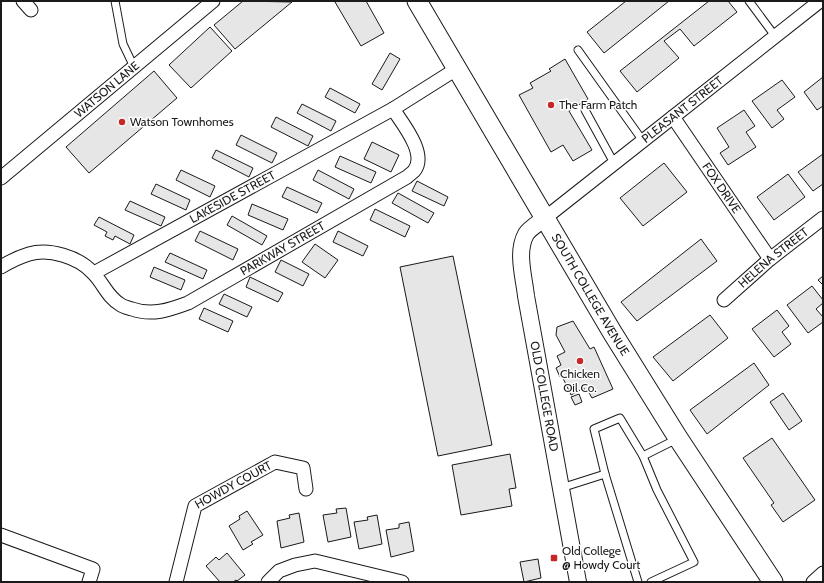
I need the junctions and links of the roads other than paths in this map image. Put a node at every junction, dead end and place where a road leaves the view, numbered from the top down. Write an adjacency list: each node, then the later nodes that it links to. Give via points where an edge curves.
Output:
1 (115, 1): 8 (lane, via 123,44)
2 (213, 1): 8 (street, WATSON LANE)
3 (417, 1): 9 (main road, SOUTH COLLEGE AVENUE)
4 (749, 1): 6 (lane)
5 (820, 1): 6 (street, PLEASANT STREET)
6 (775, 36): 12 (street, PLEASANT STREET)
7 (578, 50): 13 (lane)
8 (134, 67): 15 (street, WATSON LANE)
9 (458, 68): 10 (street, LAKESIDE STREET); 16 (main road, SOUTH COLLEGE AVENUE)
10 (393, 109): 20 (street, LAKESIDE STREET); 20 (street, PARKWAY STREET, via 415,145 418,162 415,170 188,303 150,313 121,306 108,294)
11 (585, 110): 14 (lane)
12 (673, 116): 13 (street, PLEASANT STREET); 18 (street, FOX DRIVE)
13 (642, 141): 14 (street, PLEASANT STREET)
14 (614, 163): 16 (street, PLEASANT STREET)
15 (1, 178)
16 (545, 218): 22 (main road, SOUTH COLLEGE AVENUE); 25 (street, OLD COLLEGE ROAD, via 526,233 522,245 522,261)
17 (823, 218): 18 (street, HELENA STREET)
18 (770, 259): 21 (street, HELENA STREET)
19 (1, 267): 20 (street, via 30,254 47,252 80,262)
20 (94, 273)
21 (724, 300)
22 (678, 438): 23 (lane); 36 (main road, SOUTH COLLEGE AVENUE)
23 (644, 456): 24 (lane, via 620,418 594,429); 35 (lane, via 657,490 694,562)
24 (605, 474): 25 (lane); 34 (lane)
25 (561, 488): 33 (street, OLD COLLEGE ROAD)
26 (306, 489): 30 (street, HOWDY COURT, via 303,468 275,462 195,506)
27 (1, 535): 29 (street, via 93,569)
28 (823, 574): 37 (street)
29 (89, 582)
30 (176, 582)
31 (268, 582): 32 (street, via 279,571 316,561)
32 (402, 582)
33 (578, 582)
34 (638, 582)
35 (651, 582)
36 (773, 582)
37 (813, 582)

